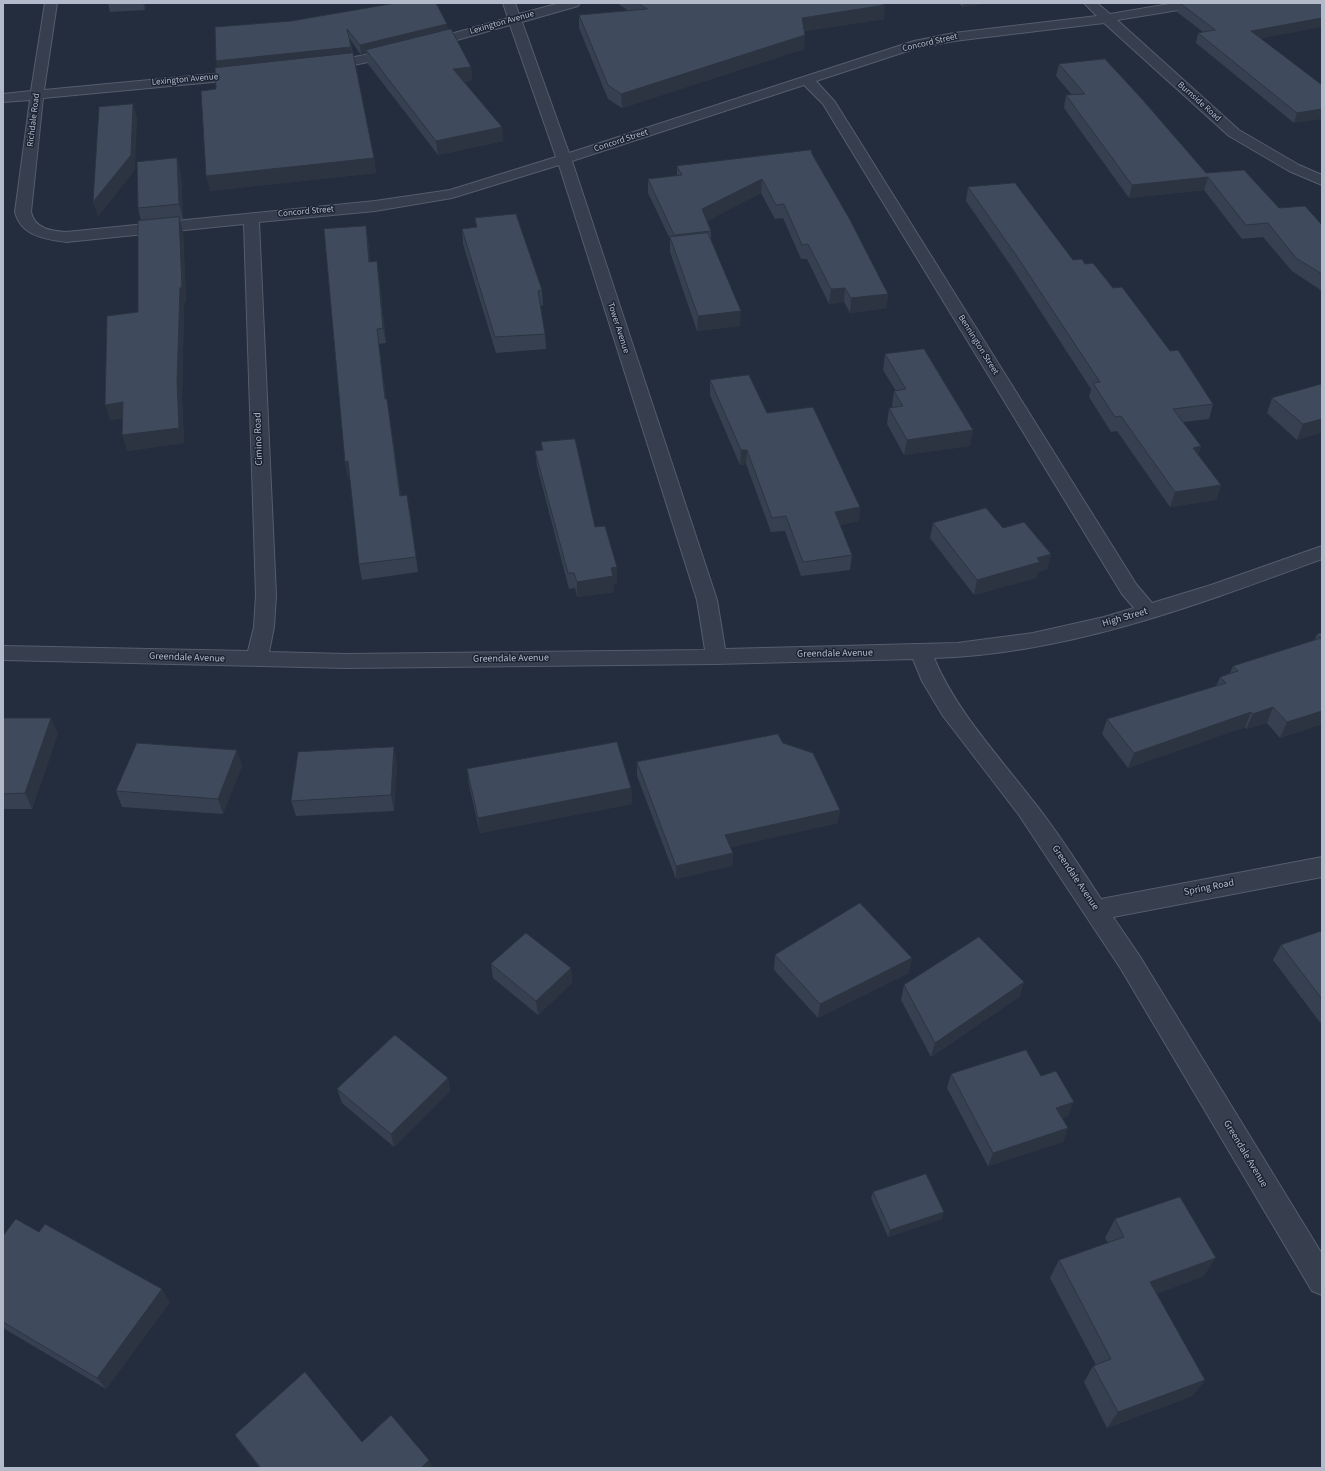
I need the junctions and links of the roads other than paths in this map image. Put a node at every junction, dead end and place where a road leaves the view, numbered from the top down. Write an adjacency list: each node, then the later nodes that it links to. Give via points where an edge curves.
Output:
1 (52, 3): 11 (street, Richdale Road)
2 (509, 3): 7 (street, Tower Avenue)
3 (574, 3): 7 (street, Lexington Avenue)
4 (1090, 3): 6 (street, Burnside Road)
5 (1197, 3): 6 (street, Concord Street)
6 (1107, 18): 10 (street, Concord Street, via 939,39); 14 (street, Burnside Road, via 1234,133)
7 (514, 19): 8 (street, Lexington Avenue, via 386,55); 13 (street, Tower Avenue)
8 (310, 69)
9 (254, 74): 11 (street, Lexington Avenue)
10 (807, 80): 13 (street, Concord Street); 18 (street, Bennington Street, via 828,102 1129,589)
11 (37, 94): 12 (street, Lexington Avenue); 16 (street, Richdale Road, via 23,212 26,223)
12 (3, 98)
13 (564, 159): 15 (street, Concord Street, via 427,199); 21 (street, Tower Avenue, via 707,600)
14 (1322, 181)
15 (251, 218): 16 (street, Concord Street, via 78,237); 22 (street, Cimino Road, via 266,595 264,626)
16 (38, 232)
17 (1322, 552): 18 (street, High Street, via 1218,590)
18 (1148, 612): 19 (street, High Street, via 1033,640 993,647)
19 (921, 652): 21 (street, Greendale Avenue); 24 (street, Greendale Avenue, via 933,681 951,710 1027,808)
20 (3, 653): 22 (street, Greendale Avenue)
21 (716, 656): 22 (street, Greendale Avenue, via 384,661)
22 (257, 660)
23 (1322, 867): 24 (street, Spring Road)
24 (1096, 910): 25 (street, Greendale Avenue)
25 (1322, 1281)

